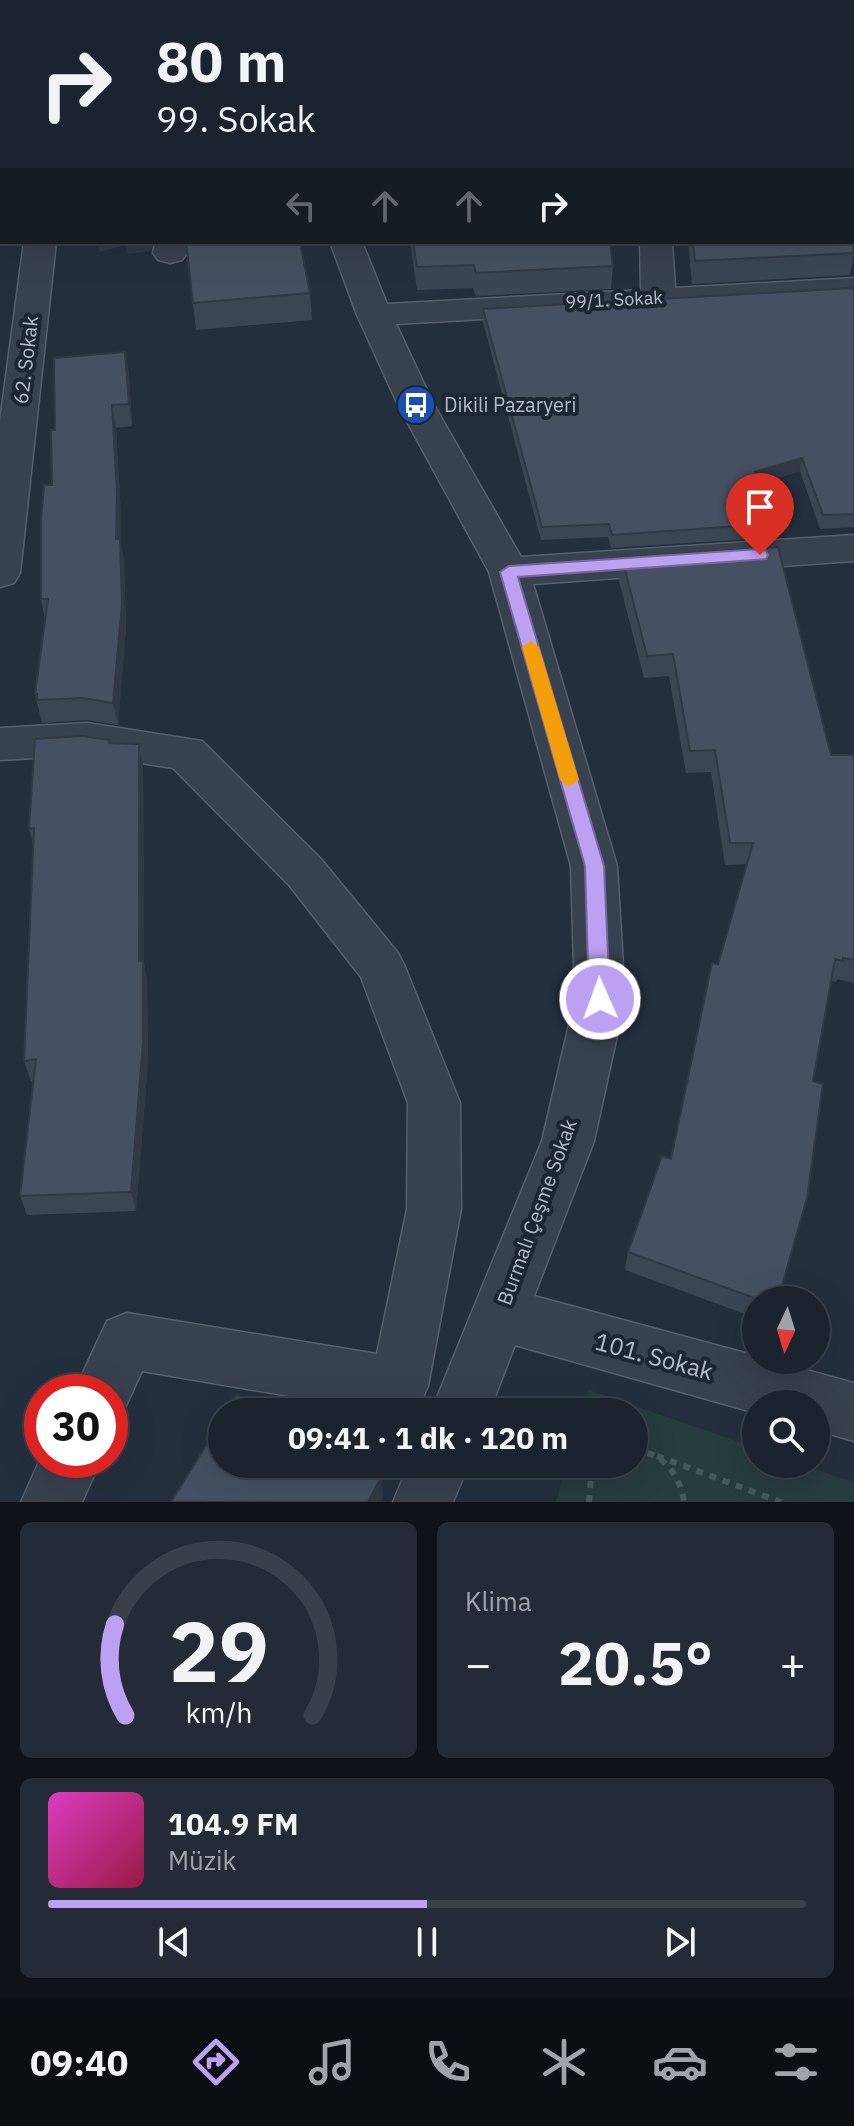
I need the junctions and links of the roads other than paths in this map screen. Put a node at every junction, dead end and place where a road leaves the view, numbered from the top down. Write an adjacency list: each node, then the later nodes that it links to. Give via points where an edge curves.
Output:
1 (40, 244): 9 (street, 62. Sokak)
2 (347, 244): 6 (street, Burmalı Çeşme Sokak)
3 (656, 244): 5 (street)
4 (854, 288): 5 (street, 99/1. Sokak)
5 (658, 297): 6 (street, 99/1. Sokak)
6 (374, 315): 8 (street, Burmalı Çeşme Sokak, via 416,405)
7 (854, 548): 8 (street)
8 (509, 572): 11 (street, Burmalı Çeşme Sokak, via 594,866 600,999 568,1141)
9 (0, 573)
10 (0, 744): 12 (street, via 87,739 186,753 305,872 381,967 434,1103 434,1209 399,1386 127,1341)
11 (500, 1314): 13 (street, Burmalı Çeşme Sokak); 14 (street, 101. Sokak)
12 (111, 1374)
13 (466, 1398)
14 (854, 1412)
15 (62, 1478): 17 (street)
16 (433, 1478): 18 (street)
17 (51, 1502)
18 (423, 1502)

